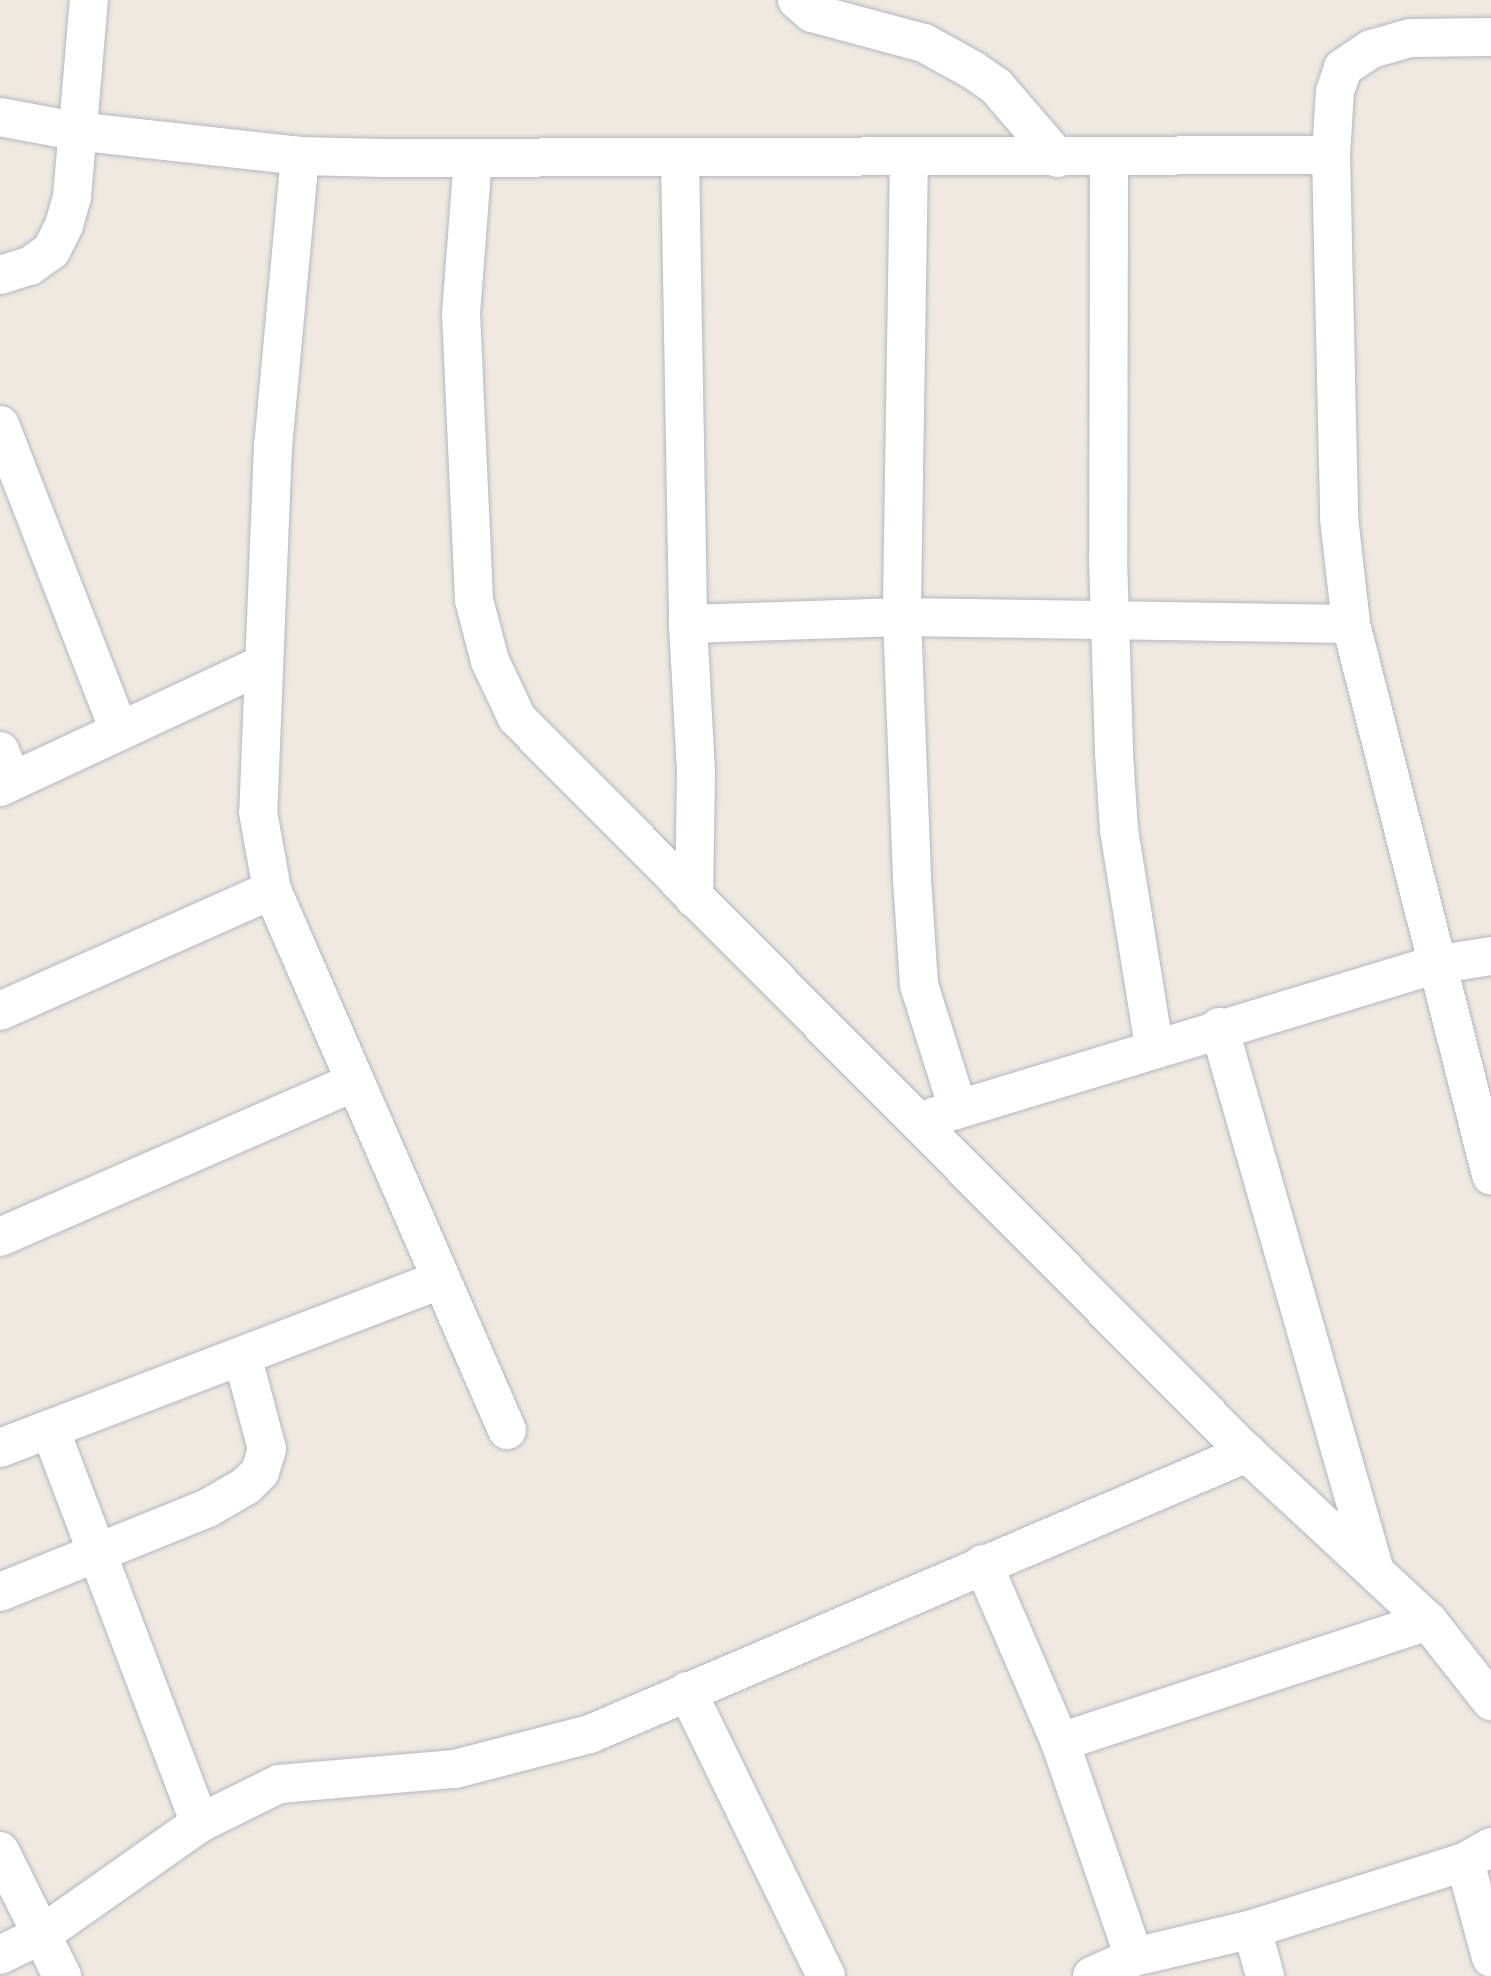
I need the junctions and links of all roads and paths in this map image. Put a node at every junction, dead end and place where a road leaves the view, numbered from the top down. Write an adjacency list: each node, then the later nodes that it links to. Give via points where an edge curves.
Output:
1 (89, 0): 5 (street)
2 (797, 0): 11 (street, via 812,13 924,43 973,70 1005,95)
3 (1491, 37): 6 (street, via 1410,38 1371,49 1343,68 1335,91)
4 (0, 117): 5 (street)
5 (75, 131): 7 (street); 13 (street, via 72,197 51,251 30,266)
6 (1331, 155): 12 (street); 18 (street, via 1339,518)
7 (300, 156): 9 (street); 19 (street, via 273,445)
8 (909, 157): 10 (street); 11 (street); 15 (street)
9 (473, 158): 10 (street); 23 (street, via 461,313 474,600 490,661 517,718)
10 (680, 158): 17 (street)
11 (1058, 158): 12 (street)
12 (1109, 158): 16 (street)
13 (0, 275)
14 (0, 425): 20 (street)
15 (902, 617): 16 (street); 17 (street); 30 (street, via 919,985)
16 (1110, 622): 18 (street); 28 (street, via 1119,830)
17 (688, 624): 23 (street, via 696,772)
18 (1351, 624): 25 (street)
19 (264, 664): 20 (street); 22 (street, via 258,812)
20 (119, 731): 21 (street)
21 (4, 773)
22 (272, 890): 26 (street); 29 (street)
23 (694, 898): 31 (street)
24 (1491, 956): 25 (street)
25 (1434, 965): 27 (street); 32 (street)
26 (0, 1011)
27 (1219, 1027): 28 (street); 42 (street)
28 (1154, 1047): 30 (street)
29 (352, 1083): 33 (street); 34 (street)
30 (958, 1109): 31 (street)
31 (915, 1123): 39 (street)
32 (1491, 1175)
33 (0, 1237)
34 (439, 1280): 35 (street); 37 (street)
35 (243, 1359): 36 (street); 40 (street, via 264,1425 267,1449 260,1472 208,1508)
36 (50, 1429): 38 (street); 40 (street)
37 (507, 1430)
38 (0, 1448)
39 (1247, 1453): 41 (street); 42 (street)
40 (97, 1552): 43 (street); 48 (street)
41 (983, 1564): 45 (street); 47 (street)
42 (1374, 1568): 44 (street)
43 (0, 1592)
44 (1428, 1621): 46 (street); 47 (street)
45 (687, 1691): 48 (street, via 590,1734 455,1769 279,1784); 57 (street)
46 (1491, 1701)
47 (1060, 1742): 54 (street)
48 (200, 1823): 52 (street)
49 (0, 1851): 52 (street)
50 (1478, 1854): 51 (street); 55 (street)
51 (1252, 1929): 54 (street); 59 (street)
52 (41, 1935): 53 (street); 56 (street)
53 (0, 1955)
54 (1134, 1957): 58 (street)
55 (1491, 1958)
56 (62, 1976)
57 (826, 1976)
58 (1092, 1976)
59 (1265, 1976)

